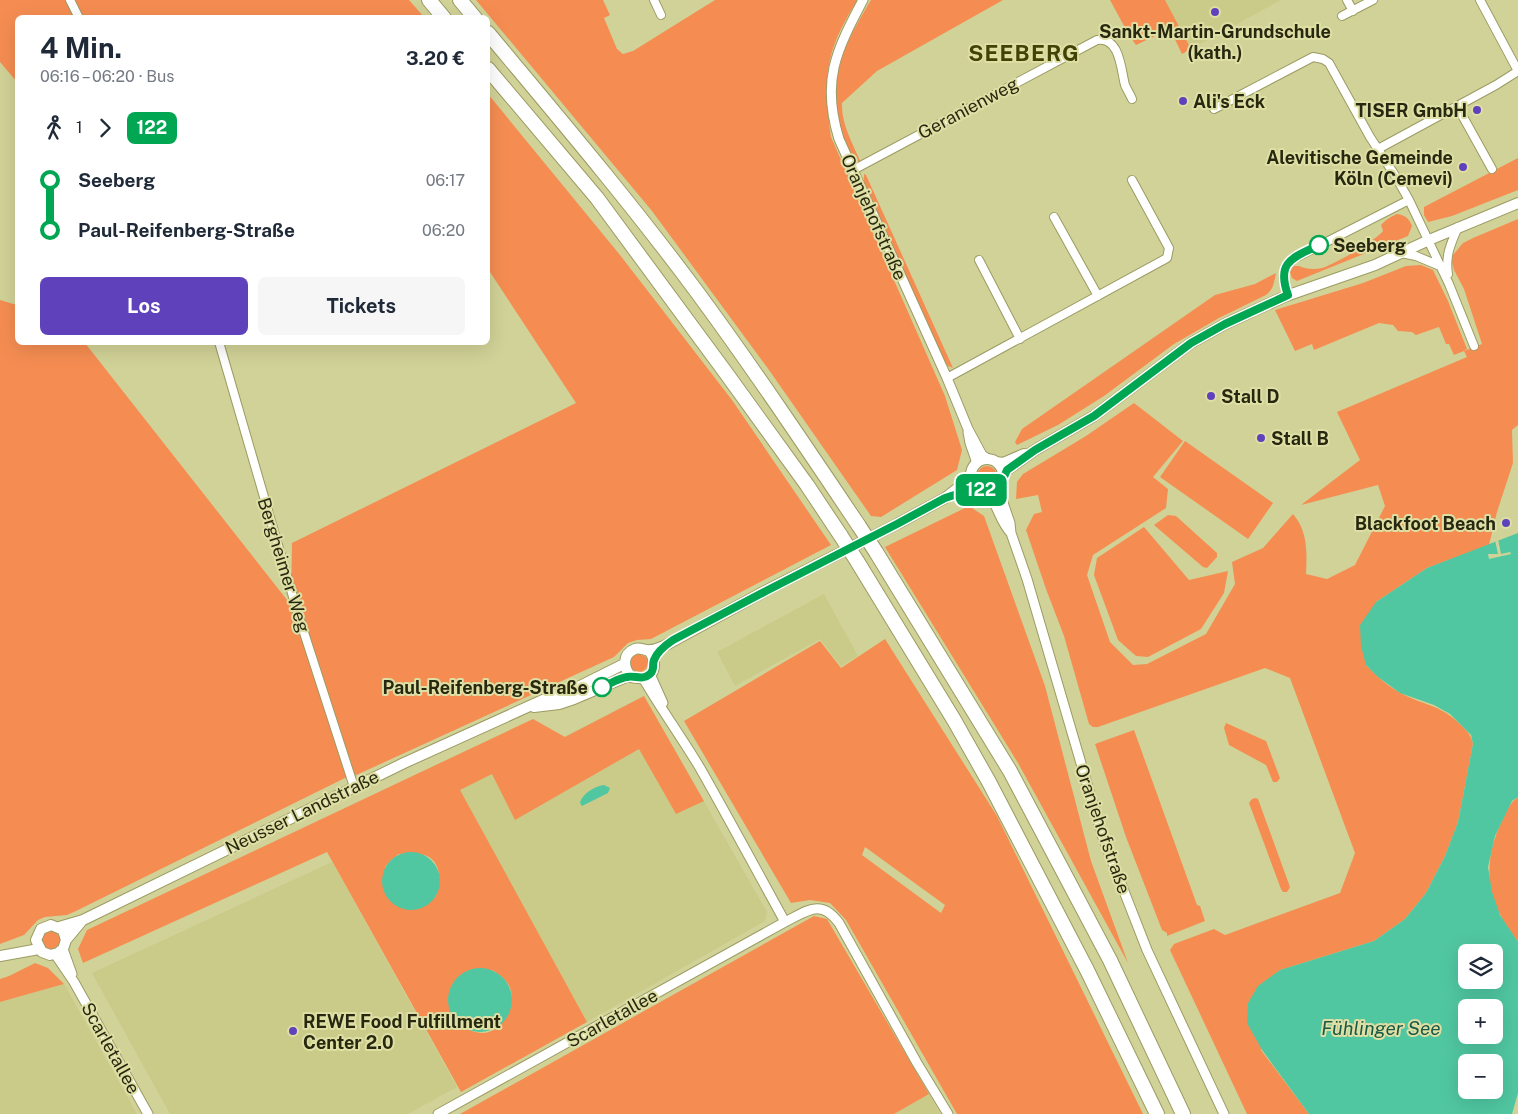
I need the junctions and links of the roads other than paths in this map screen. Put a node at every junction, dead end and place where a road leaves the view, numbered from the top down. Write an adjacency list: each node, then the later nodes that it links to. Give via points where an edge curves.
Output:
1 (70, 0): 10 (street)
2 (429, 0): 11 (highway)
3 (460, 0): 12 (highway)
4 (654, 0): 13 (street)
5 (863, 0): 23 (street, Oranjehofstraße, via 838,50 830,90 834,124)
6 (1347, 0): 9 (street)
7 (1373, 0): 9 (street)
8 (1480, 0): 17 (street)
9 (1353, 11): 14 (street)
10 (78, 15)
11 (442, 15)
12 (472, 15)
13 (661, 15)
14 (1342, 16)
15 (490, 35): 66 (highway, bridge, via 604,171 697,292 876,552 1010,771 1110,960)
16 (490, 71): 65 (highway, bridge, via 602,205 807,485 857,561 989,782 1087,970)
17 (1518, 71): 19 (street)
18 (1132, 99): 23 (street, Geranienweg, via 1114,47 1106,40 1097,40)
19 (1457, 106): 21 (street); 22 (street)
20 (1214, 109): 21 (street, via 1313,57 1319,58 1326,60 1332,68)
21 (1378, 148): 25 (street)
22 (1492, 169)
23 (853, 170): 39 (street, Oranjehofstraße)
24 (1132, 180): 35 (street, via 1169,248 1167,258)
25 (1409, 200): 29 (street); 34 (street, via 1293,259 1283,276)
26 (1518, 203): 28 (main road)
27 (1054, 217): 35 (street)
28 (1458, 227): 29 (main road); 33 (street, via 1448,250)
29 (1429, 240): 30 (main road); 32 (street)
30 (1401, 252): 32 (street); 34 (main road, via 1375,265)
31 (978, 260): 36 (street)
32 (1440, 266): 33 (street)
33 (1449, 284): 38 (street)
34 (1288, 295): 41 (main road, via 1191,343 1094,416)
35 (1098, 296): 36 (street)
36 (1020, 338): 39 (street)
37 (220, 345): 55 (street, Bergheimer Weg, via 298,614)
38 (1474, 346)
39 (947, 378): 40 (street, Oranjehofstraße)
40 (968, 429): 42 (street, Oranjehofstraße, via 982,455); 43 (street, Oranjehofstraße)
41 (1035, 450): 42 (main road, via 1003,463); 44 (main road)
42 (992, 460): 43 (main road); 44 (main road, via 1002,468)
43 (976, 463): 45 (main road)
44 (1003, 476): 46 (main road)
45 (971, 478): 47 (main road); 48 (main road, Neusser Landstraße)
46 (998, 488): 47 (main road); 49 (street, Oranjehofstraße)
47 (982, 490): 48 (main road, Neusser Landstraße); 49 (street, Oranjehofstraße, via 992,497 1004,526)
48 (945, 498): 50 (main road, Neusser Landstraße)
49 (1011, 533): 67 (street, Oranjehofstraße, via 1028,579 1108,852 1147,950)
50 (651, 655): 51 (main road, Neusser Landstraße, via 640,648 631,651); 53 (main road, via 653,670)
51 (624, 664): 52 (main road); 54 (main road, Neusser Landstraße)
52 (630, 676): 53 (main road); 54 (main road, Neusser Landstraße, via 559,704)
53 (647, 676): 57 (street, via 659,705 700,768)
54 (524, 709): 55 (main road, Neusser Landstraße)
55 (354, 787): 56 (main road, Neusser Landstraße)
56 (83, 920): 58 (main road, Neusser Landstraße); 60 (main road, Neusser Landstraße)
57 (785, 922): 63 (street, Scarletallee); 64 (street, Scarletallee, via 817,908 834,916)
58 (59, 928): 59 (main road, Neusser Landstraße, via 46,926 38,933); 60 (main road, via 62,930)
59 (38, 945): 60 (main road, via 46,954); 61 (main road, Neusser Landstraße)
60 (61, 948): 62 (street, Scarletallee, via 74,982)
61 (4, 955)
62 (148, 1114)
63 (438, 1114)
64 (948, 1114)
65 (1157, 1114)
66 (1183, 1114)
67 (1224, 1114)

